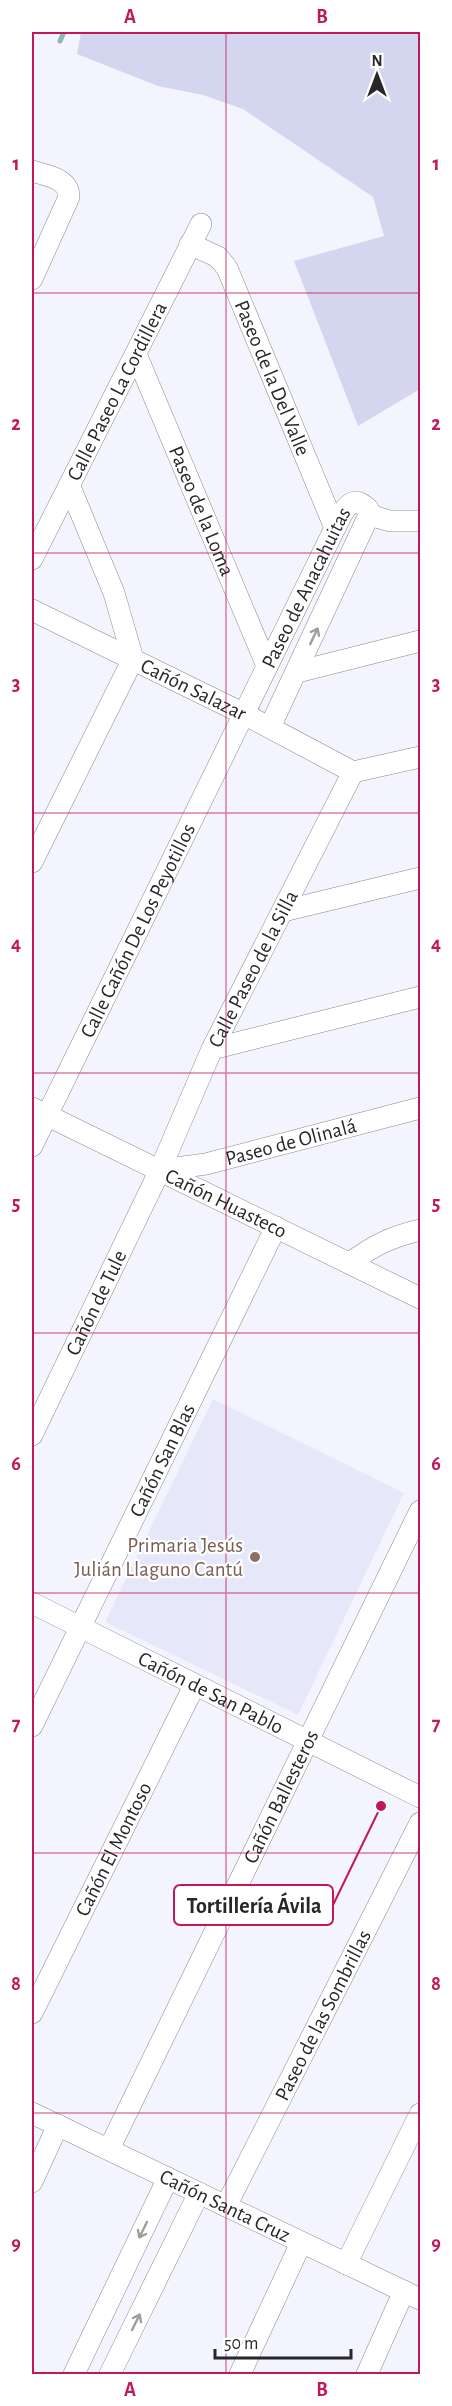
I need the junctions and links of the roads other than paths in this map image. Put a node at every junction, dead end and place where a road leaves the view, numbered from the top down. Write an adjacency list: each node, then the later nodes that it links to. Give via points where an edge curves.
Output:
1 (32, 171): 4 (street, via 63,182 69,190)
2 (201, 224): 3 (street, Calle Paseo La Cordillera)
3 (190, 244): 5 (street, Calle Paseo La Cordillera); 9 (street, Paseo de la Del Valle, via 218,257 227,268)
4 (32, 279)
5 (136, 354): 6 (street, Calle Paseo La Cordillera); 14 (street, Paseo de la Loma)
6 (70, 487): 10 (street, Calle Paseo La Cordillera); 13 (street, via 114,593)
7 (369, 515): 8 (street, via 390,521); 9 (street, Paseo de Anacahuitas, via 364,505 353,502); 15 (street, Paseo de Anacahuitas, one-way to 7)
8 (420, 521)
9 (335, 528): 14 (street, Paseo de Anacahuitas)
10 (32, 559)
11 (32, 610): 13 (street, Cañón Salazar)
12 (420, 641): 15 (street)
13 (132, 659): 16 (street, Cañón Salazar); 20 (street)
14 (267, 666): 16 (street, Paseo de Anacahuitas)
15 (297, 672): 17 (street, Paseo de Anacahuitas)
16 (244, 714): 17 (street, Cañón Salazar); 26 (street, Calle Cañón De Los Peyotillos)
17 (270, 727): 19 (street, Cañón Salazar)
18 (420, 757): 19 (street)
19 (353, 772): 22 (street, Calle Paseo de la Silla)
20 (32, 862)
21 (420, 878): 22 (street)
22 (283, 911): 24 (street, Calle Paseo de la Silla)
23 (420, 997): 24 (street)
24 (212, 1049): 28 (street, Calle Paseo de la Silla)
25 (420, 1108): 28 (street, Paseo de Olinalá, via 206,1164)
26 (39, 1112): 27 (street, Calle Cañón De Los Peyotillos); 28 (street, Cañón Huasteco)
27 (32, 1146)
28 (160, 1170): 29 (street, Cañón Huasteco); 33 (street, Cañón de Tule)
29 (276, 1227): 31 (street, Cañón Huasteco); 36 (street, Cañón San Blas)
30 (420, 1230): 31 (street, via 390,1237)
31 (350, 1263): 32 (street, Cañón Huasteco)
32 (420, 1298)
33 (32, 1435)
34 (420, 1511): 39 (street, Cañón Ballesteros)
35 (32, 1603): 36 (street, Cañón de San Pablo)
36 (80, 1627): 37 (street, Cañón de San Pablo); 38 (street, Cañón San Blas)
37 (194, 1686): 39 (street, Cañón de San Pablo); 42 (street, Cañón El Montoso)
38 (32, 1726)
39 (308, 1740): 40 (street, Cañón de San Pablo); 46 (street, Cañón Ballesteros)
40 (420, 1797)
41 (420, 1823): 50 (street, Paseo de las Sombrillas)
42 (32, 2013)
43 (32, 2113): 45 (street, Cañón Santa Cruz)
44 (420, 2114): 52 (street)
45 (58, 2125): 46 (street, Cañón Santa Cruz); 48 (street)
46 (109, 2149): 47 (street, Cañón Santa Cruz)
47 (168, 2178): 49 (street, Cañón Santa Cruz); 54 (street, one-way to 54)
48 (32, 2182)
49 (199, 2193): 50 (street, Cañón Santa Cruz); 55 (street, one-way to 49)
50 (226, 2206): 51 (street, Cañón Santa Cruz)
51 (301, 2243): 52 (street, Cañón Santa Cruz); 56 (street)
52 (346, 2264): 53 (street, Cañón Santa Cruz)
53 (412, 2295): 57 (street)
54 (74, 2374)
55 (110, 2374)
56 (240, 2374)
57 (367, 2374)

